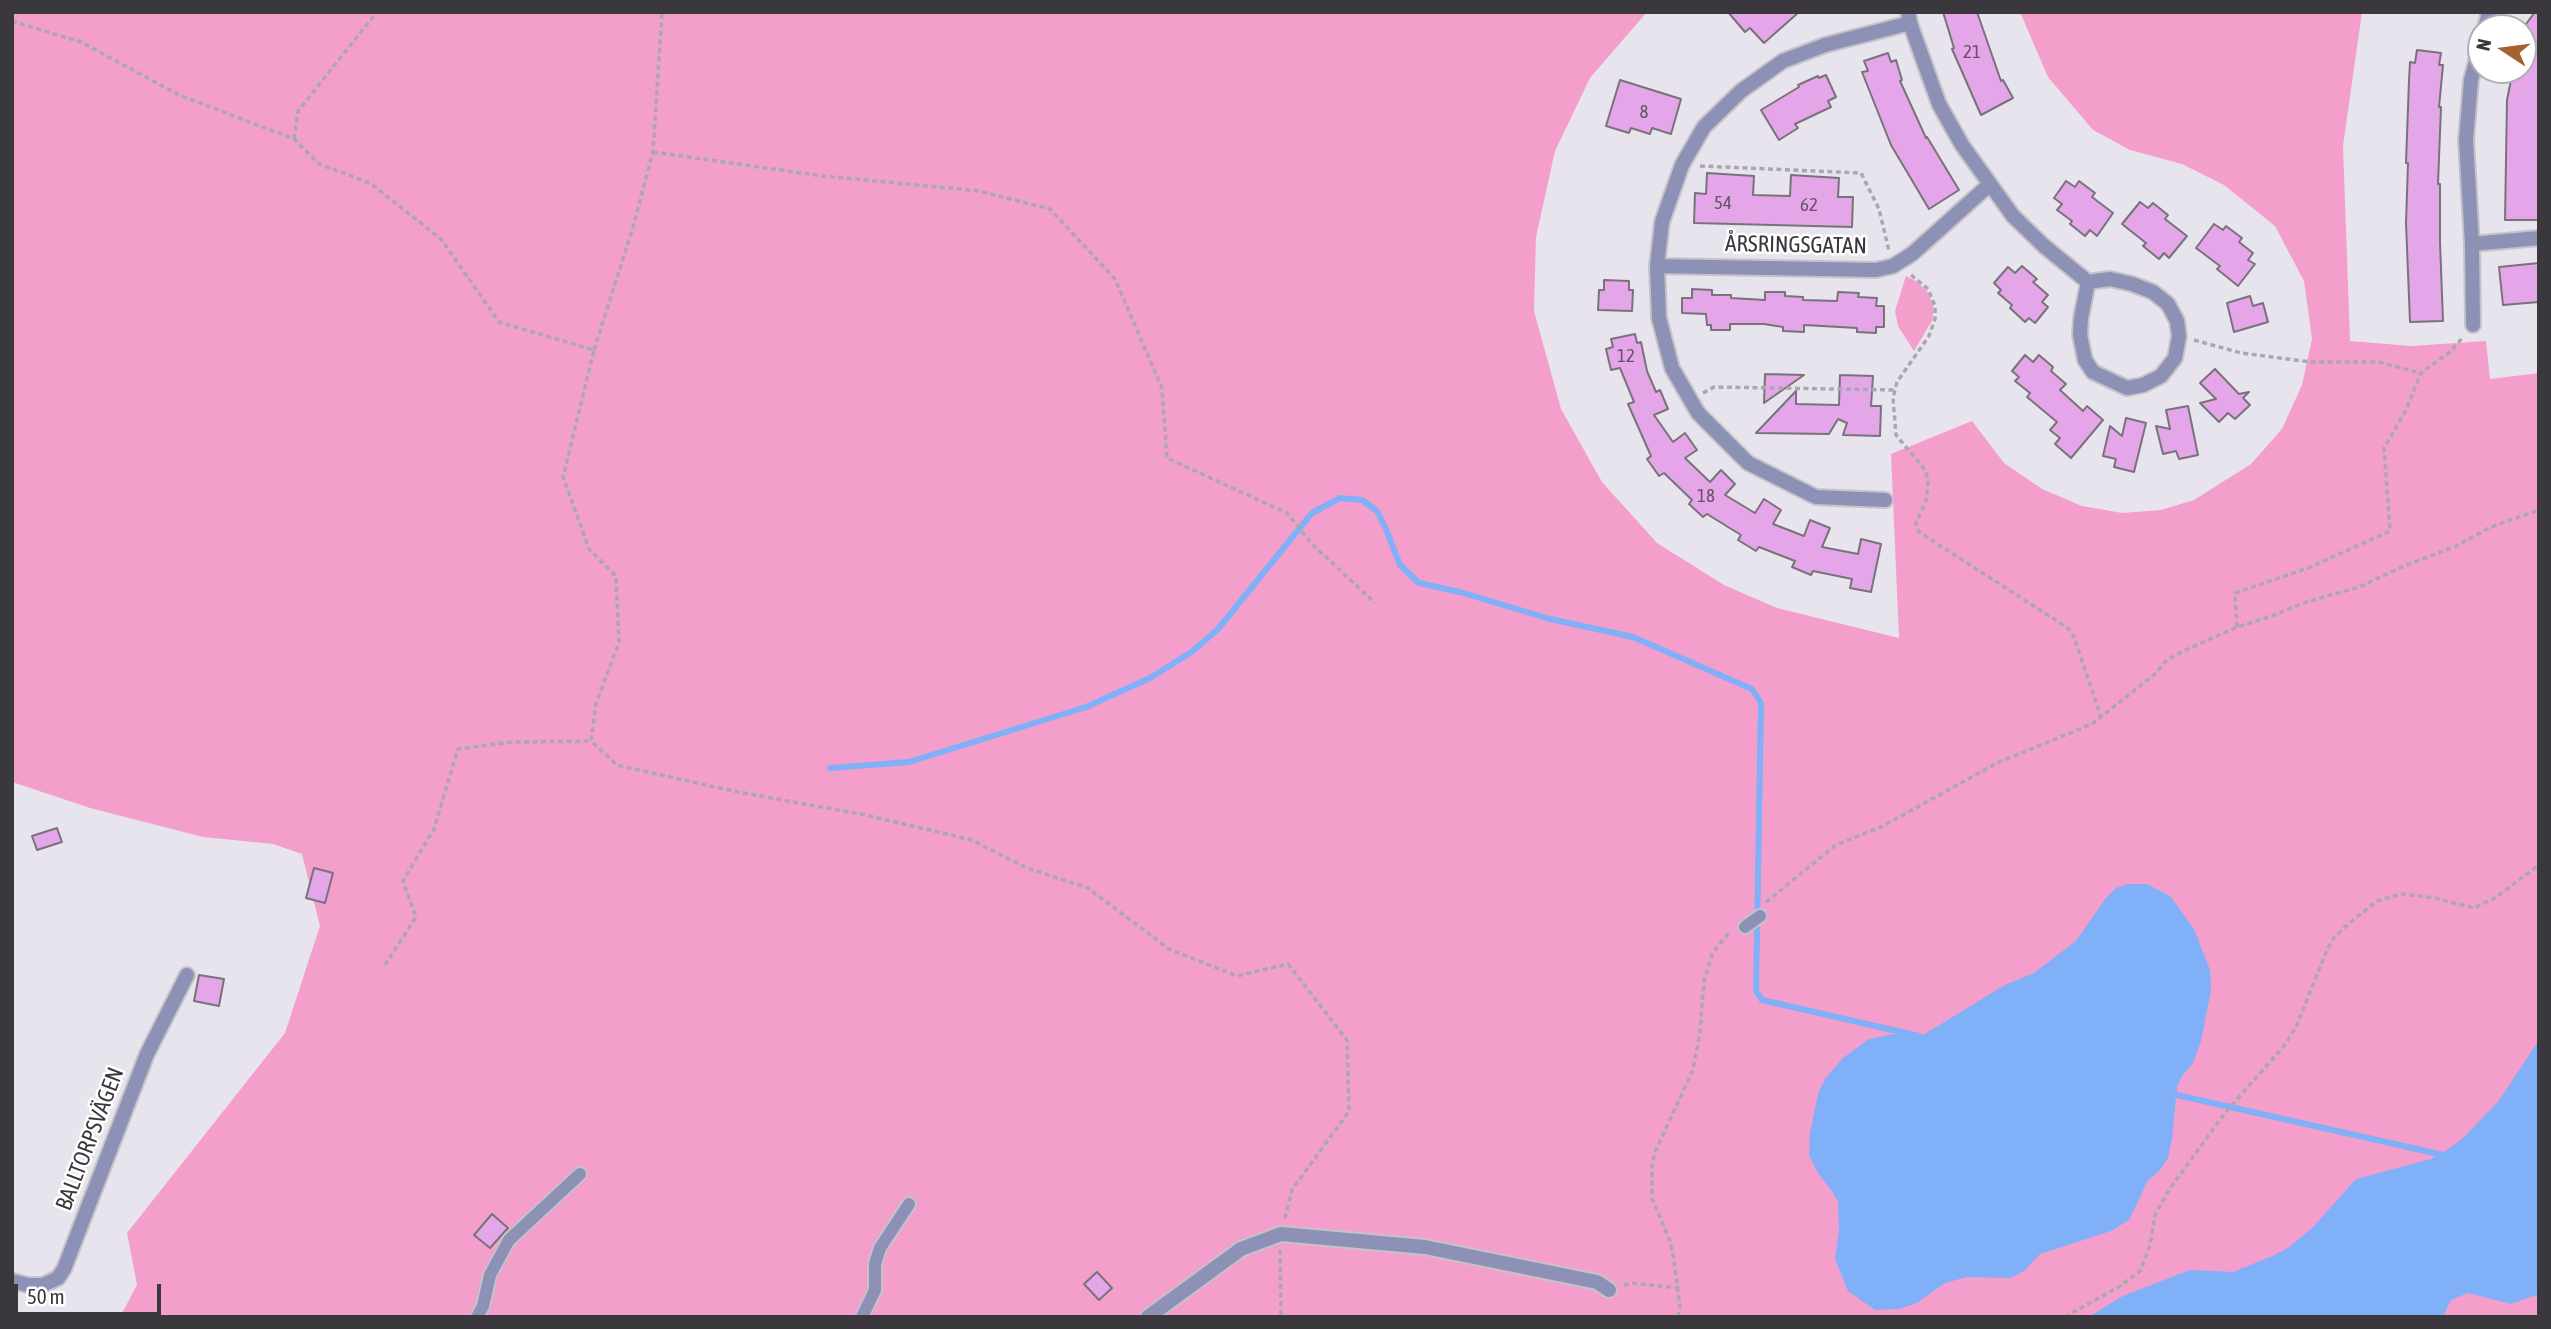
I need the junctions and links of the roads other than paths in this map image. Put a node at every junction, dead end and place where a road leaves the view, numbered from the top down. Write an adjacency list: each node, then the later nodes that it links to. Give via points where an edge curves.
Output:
1 (1909, 18): 3 (street, via 1939,104); 6 (street, via 1783,61 1704,127 1682,165 1662,222)
2 (2471, 84): 5 (street, via 2466,140)
3 (1989, 186): 6 (street, ÅRSRINGSGATAN, via 1893,266 1876,270); 7 (street, via 2013,216)
4 (2539, 238): 5 (street)
5 (2472, 244): 8 (street)
6 (1657, 265): 9 (street, via 1659,318 1672,368 1698,413 1748,463 1816,497)
7 (2088, 282): 7 (street, via 2110,279 2153,292 2168,304 2179,336 2175,358 2161,376 2127,388 2093,372 2085,360 2080,335)
8 (2473, 325)
9 (1885, 500)
10 (1758, 913): 11 (lane)
11 (1739, 928)
12 (187, 975): 15 (street, BALLTORPSVÄGEN, via 142,1066 64,1269 58,1278 43,1285)
13 (580, 1174): 17 (lane, via 509,1240 490,1275)
14 (909, 1204): 18 (lane, via 880,1248 875,1290)
15 (12, 1281)
16 (1609, 1290): 19 (street, via 1597,1282 1425,1247 1281,1234 1241,1248)
17 (477, 1317)
18 (862, 1317)
19 (1148, 1317)

